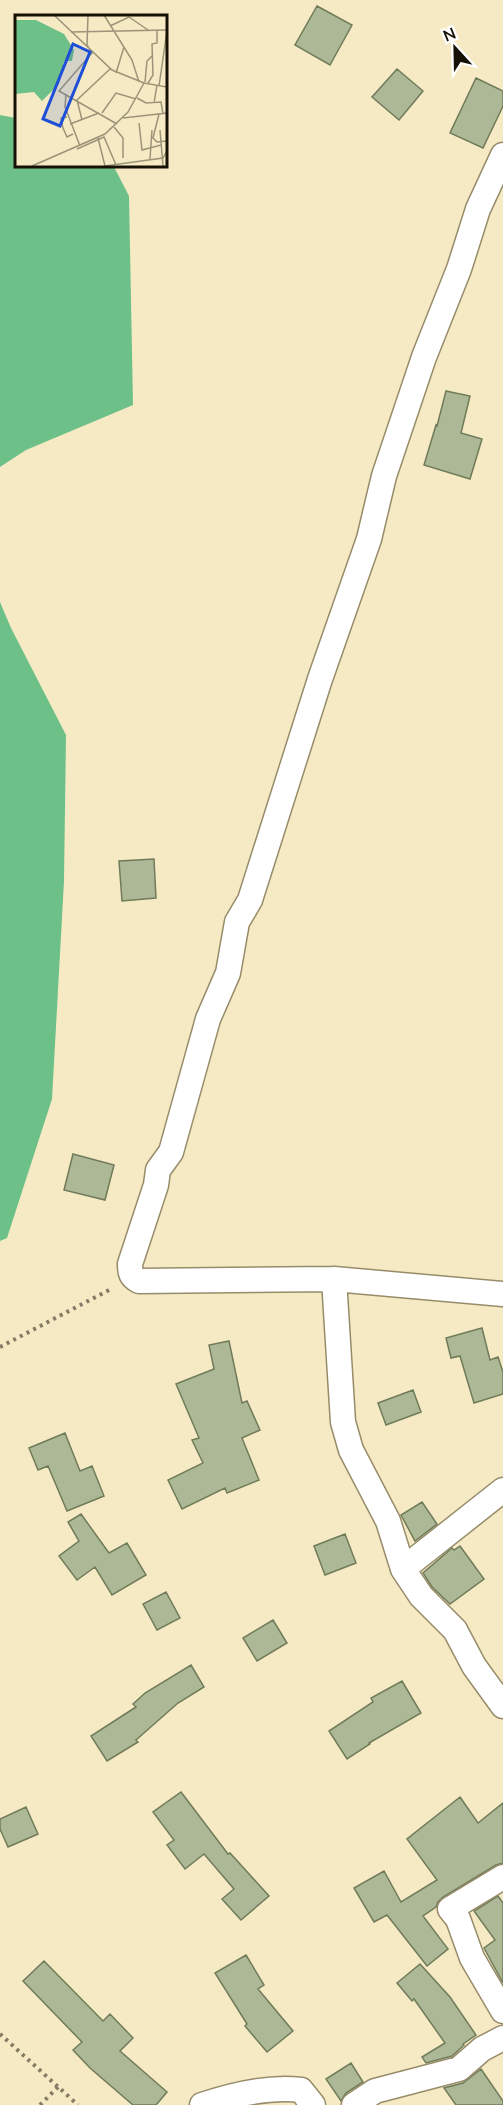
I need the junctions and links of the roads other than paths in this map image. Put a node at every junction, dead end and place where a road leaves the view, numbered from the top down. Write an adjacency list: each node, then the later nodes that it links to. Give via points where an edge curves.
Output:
1 (503, 155): 2 (street, via 478,208 424,357 384,476 369,539 250,900 237,922 228,973 208,1019 171,1152 158,1170 130,1264 130,1273 139,1281)
2 (334, 1279): 3 (street); 5 (street, via 343,1422 351,1450 388,1521)
3 (503, 1294)
4 (503, 1490): 5 (street)
5 (403, 1569): 6 (street, via 421,1596 455,1630 474,1666)
6 (503, 1706)
7 (503, 1877): 8 (street, via 450,1909 458,1919 472,1958)
8 (503, 2011)
9 (503, 2038): 12 (street, via 482,2049 459,2069 375,2091)
10 (202, 2105): 11 (street, via 287,2088 301,2090)
11 (313, 2105)
12 (354, 2105)

